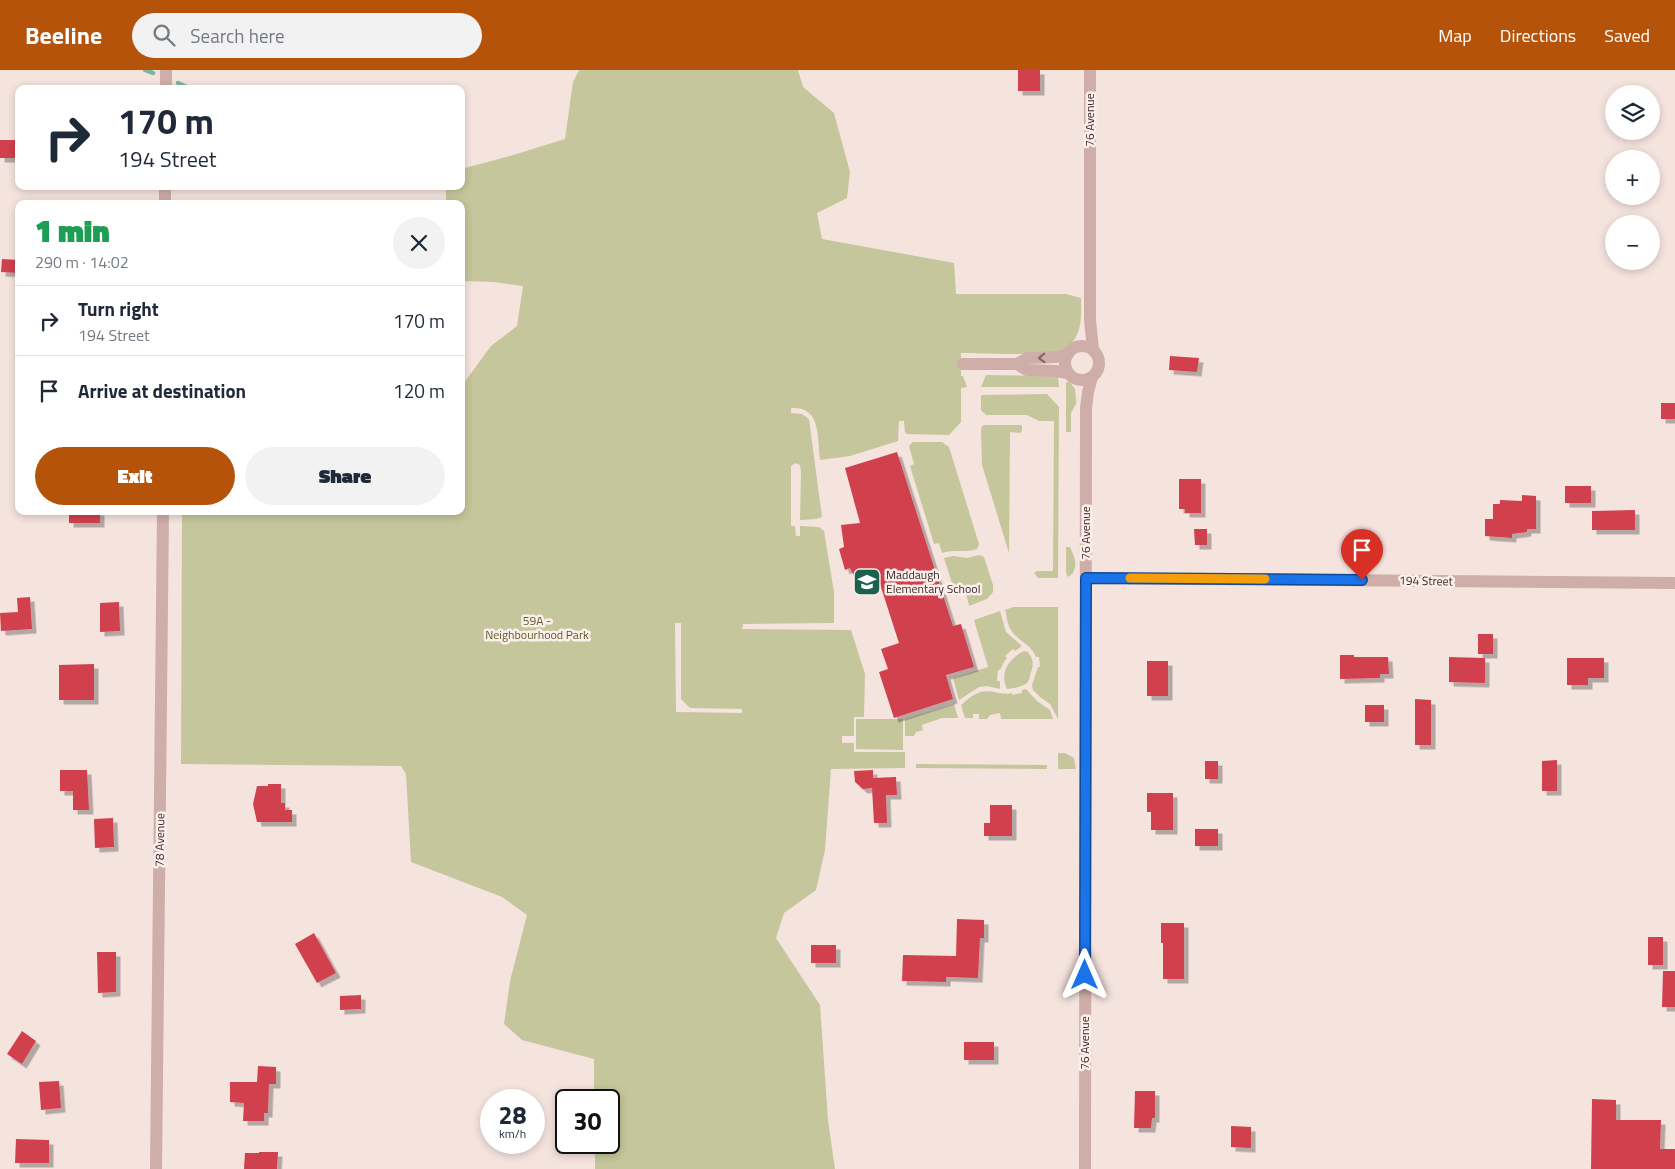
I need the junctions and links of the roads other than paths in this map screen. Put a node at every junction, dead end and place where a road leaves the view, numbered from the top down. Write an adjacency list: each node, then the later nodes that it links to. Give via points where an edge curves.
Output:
1 (166, 70): 3 (street)
2 (1090, 70): 4 (street, 76 Avenue, via 1090,320)
3 (166, 85)
4 (1086, 348): 5 (street, via 1071,350); 9 (street, via 1098,357 1099,366)
5 (1068, 354): 7 (street, one-way to 7, via 1028,358); 8 (street, via 1065,364)
6 (963, 364): 7 (street)
7 (1017, 364): 8 (street, via 1027,370)
8 (1068, 373): 9 (street)
9 (1086, 379): 11 (street, 76 Avenue)
10 (163, 515): 13 (street, 78 Avenue)
11 (1086, 578): 12 (street, 194 Street); 14 (street, 76 Avenue)
12 (1675, 583)
13 (156, 1169)
14 (1085, 1169)

